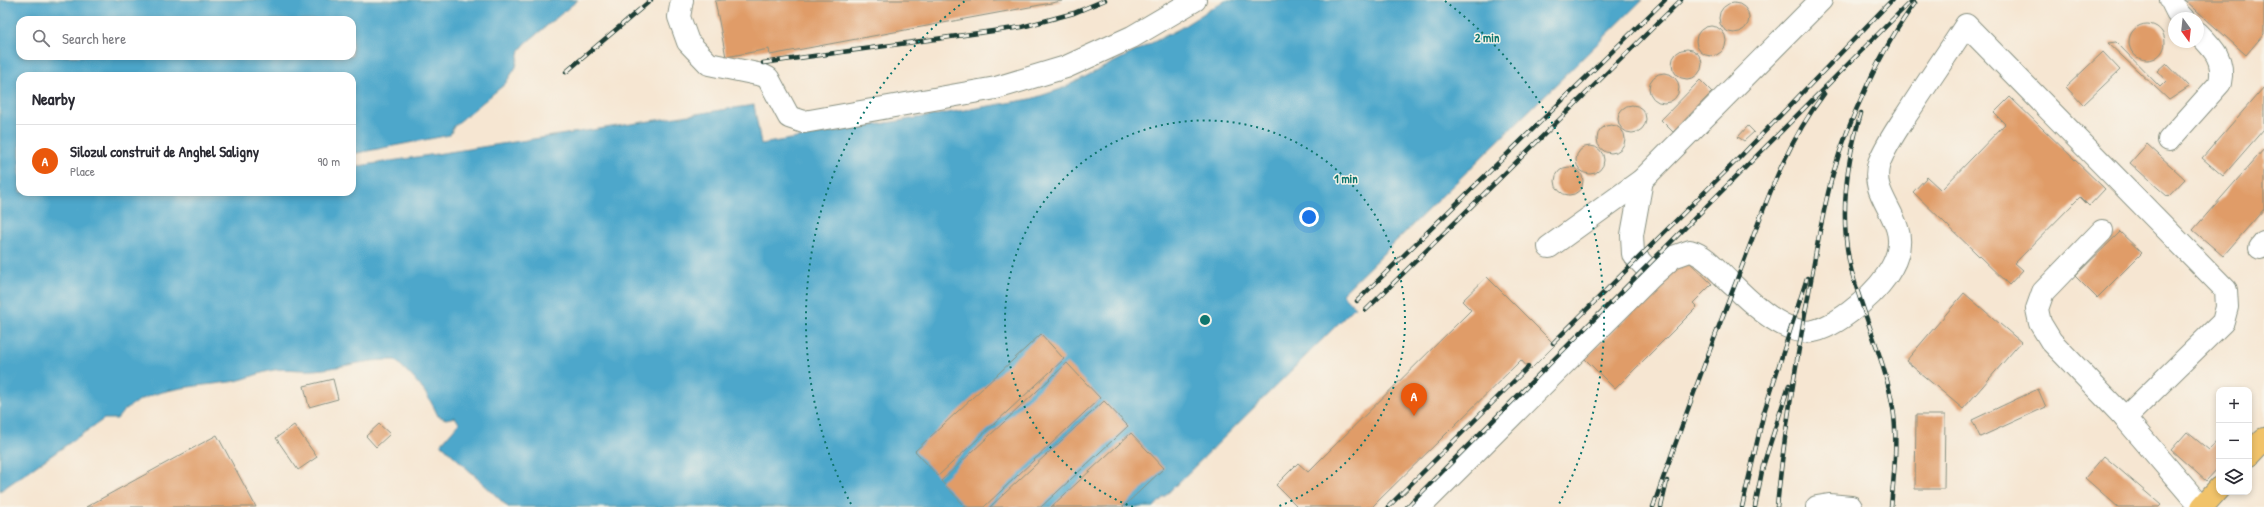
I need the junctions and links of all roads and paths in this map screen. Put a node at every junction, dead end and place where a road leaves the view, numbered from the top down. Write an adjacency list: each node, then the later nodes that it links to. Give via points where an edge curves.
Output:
1 (682, 0): 2 (lane, via 679,17 688,42 709,64 768,78 789,118 804,122 996,88 1066,67 1132,37)
2 (1195, 0)
3 (1821, 0): 8 (lane)
4 (2171, 0): 5 (lane)
5 (2177, 12)
6 (2204, 39): 7 (lane, via 2215,50 2220,60 2223,72 2220,83)
7 (2169, 140)
8 (1642, 180): 10 (lane); 11 (lane, via 1632,235 1633,254)
9 (2102, 231): 12 (lane, via 2043,292 2037,309 2040,323 2051,341)
10 (1548, 247)
11 (1653, 275): 12 (lane, via 1679,253 1697,252 1734,287 1776,320 1802,332 1831,324 1856,308 1892,268 1899,249 1897,228 1884,204 1877,182 1880,162 1902,123 1966,25 2226,290 2227,307 2223,322); 16 (lane)
12 (2126, 418): 19 (lane)
13 (2264, 439): 14 (main road)
14 (2252, 452)
15 (2216, 491): 19 (main road)
16 (1420, 507)
17 (1817, 507): 18 (lane)
18 (1851, 507)
19 (2202, 507)

